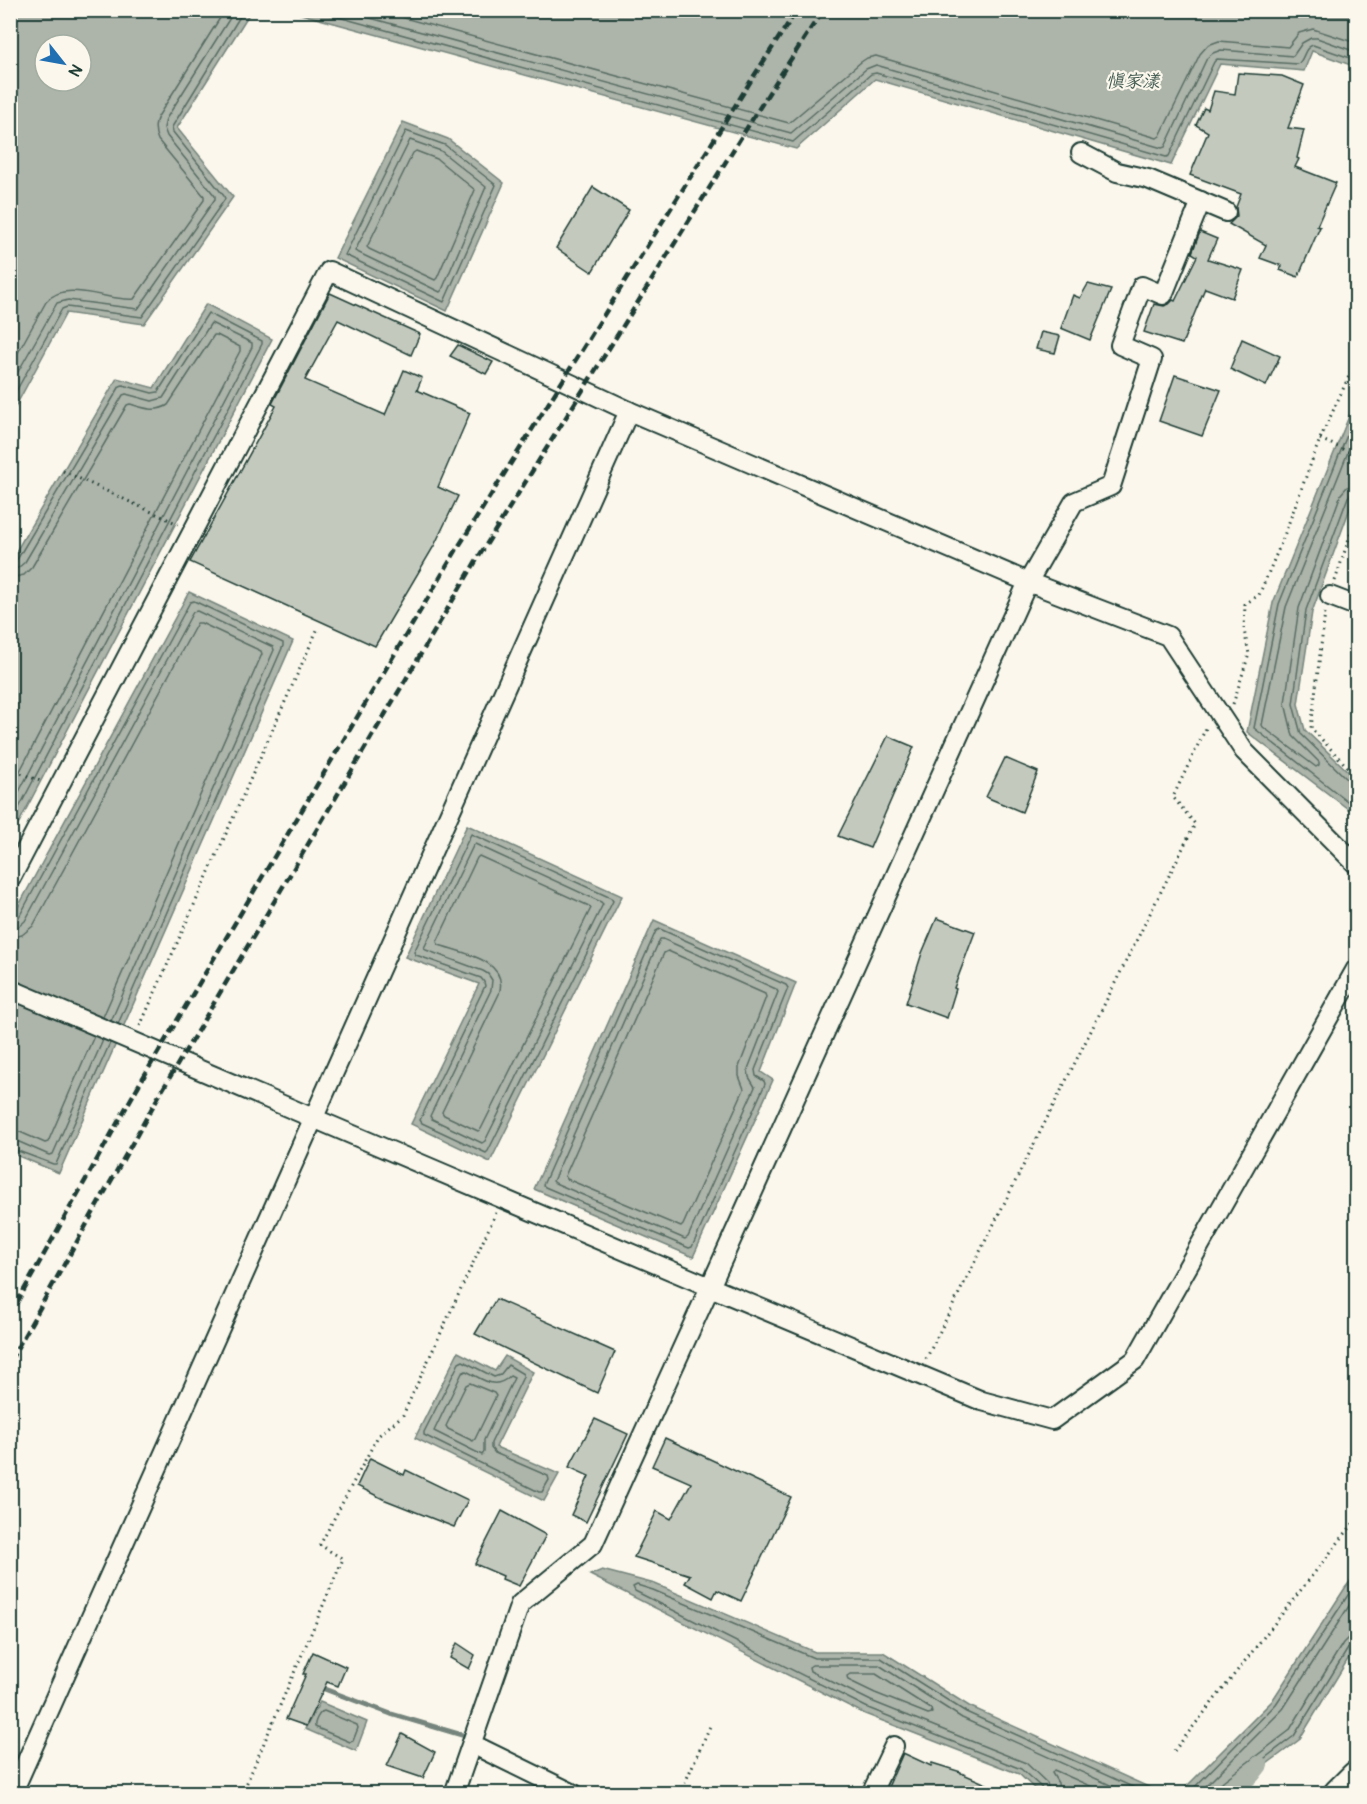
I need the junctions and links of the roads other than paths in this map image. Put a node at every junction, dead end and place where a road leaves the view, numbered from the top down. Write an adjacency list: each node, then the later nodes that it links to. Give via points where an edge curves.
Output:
1 (1081, 153): 2 (street, via 1117,172 1148,179)
2 (1201, 201): 3 (street); 5 (street, via 1163,295 1142,286 1120,345 1152,358 1111,486 1074,502)
3 (1226, 212)
4 (629, 411): 5 (street); 9 (street, via 329,271); 12 (street)
5 (1028, 582): 8 (street, via 1168,636 1244,751); 13 (street)
6 (1330, 596): 7 (street)
7 (1356, 606)
8 (1356, 864)
9 (10, 880)
10 (1356, 969): 13 (street, via 1136,1360 1052,1420 982,1401)
11 (10, 989): 12 (street)
12 (313, 1118): 13 (street); 17 (street)
13 (710, 1287): 14 (street, via 593,1544 520,1604)
14 (471, 1744): 18 (street); 19 (street)
15 (894, 1746): 20 (street)
16 (1356, 1777): 21 (main road)
17 (12, 1794)
18 (454, 1794)
19 (574, 1794)
20 (871, 1794)
21 (1339, 1794)

